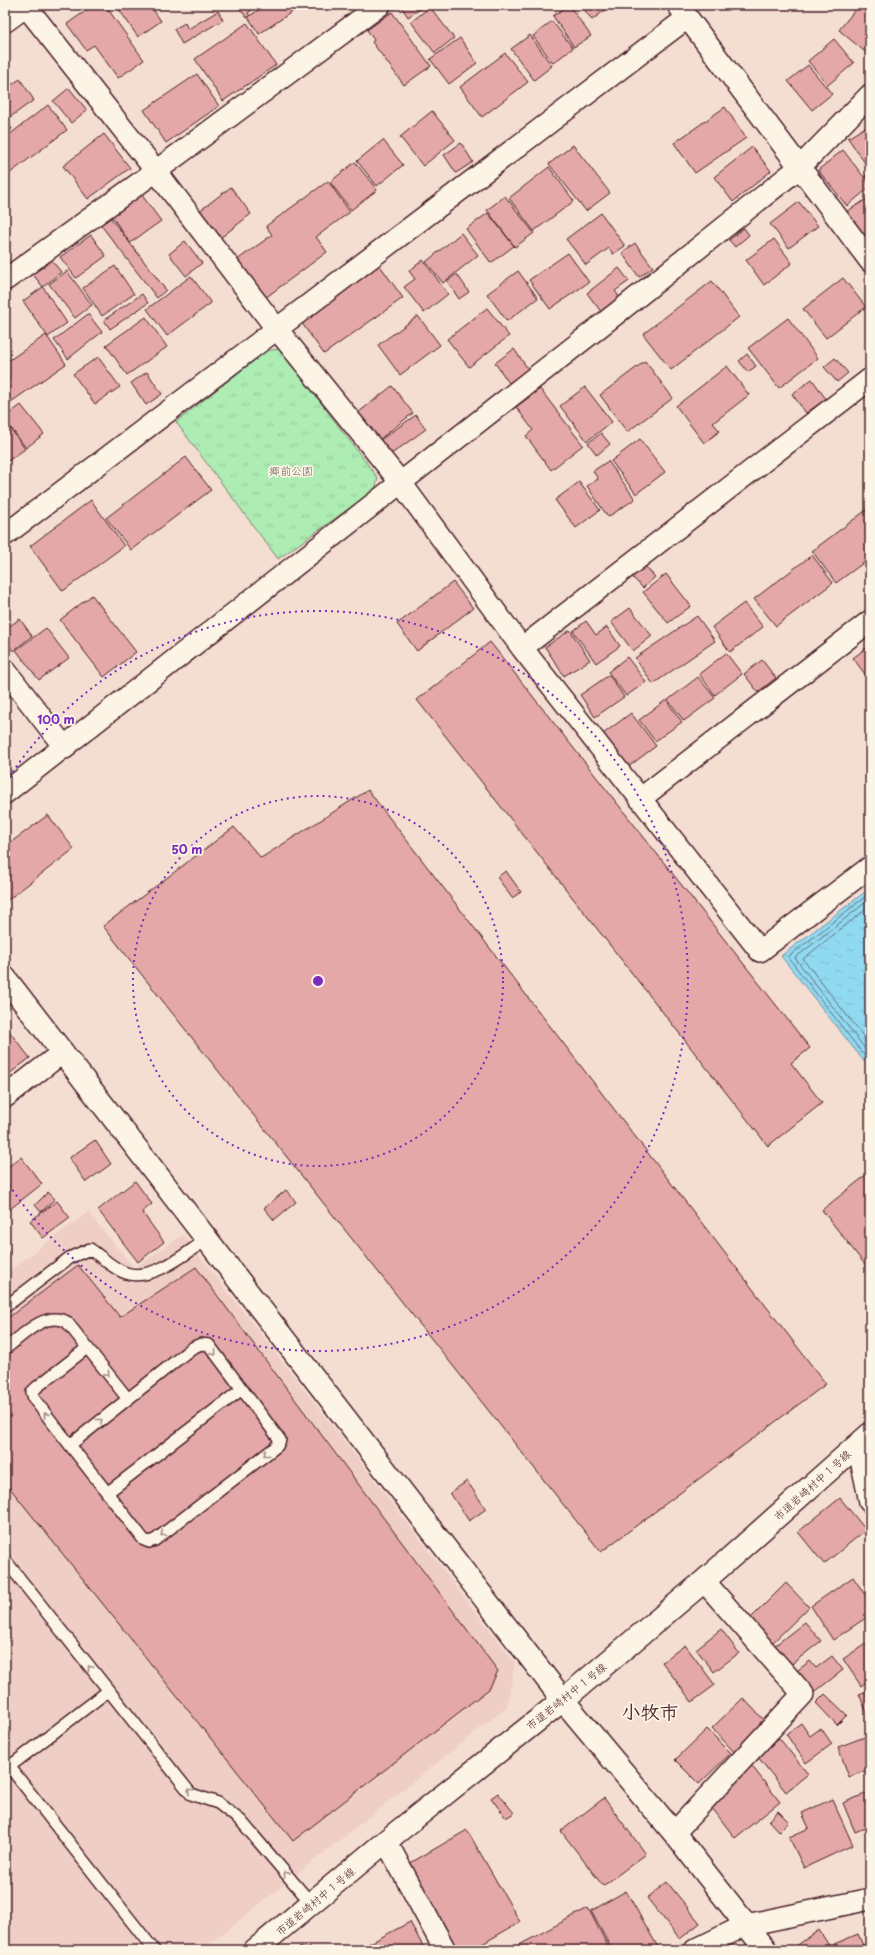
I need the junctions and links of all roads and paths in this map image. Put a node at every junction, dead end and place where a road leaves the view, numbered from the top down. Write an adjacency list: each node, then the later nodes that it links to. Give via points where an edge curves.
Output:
1 (26, 5): 4 (street); 7 (street)
2 (380, 5): 7 (street)
3 (683, 11): 6 (street); 10 (street)
4 (5, 21)
5 (870, 95): 6 (street)
6 (800, 167): 8 (street); 12 (street)
7 (156, 171): 9 (street); 10 (street)
8 (870, 261)
9 (5, 280)
10 (276, 328): 12 (street); 13 (street)
11 (870, 379): 15 (street)
12 (401, 483): 15 (street); 17 (street)
13 (5, 535)
14 (870, 621): 19 (street)
15 (522, 648): 19 (street)
16 (5, 670): 17 (street)
17 (64, 748): 18 (street)
18 (5, 793)
19 (640, 799): 20 (street, via 760,952)
20 (870, 867)
21 (5, 978): 22 (street)
22 (63, 1052): 23 (street); 24 (street)
23 (5, 1096)
24 (207, 1239): 25 (lane, via 177,1260 152,1273 127,1274 90,1249 69,1258); 37 (street)
25 (5, 1306)
26 (87, 1348): 27 (lane, via 67,1322 61,1318 53,1318 42,1322); 29 (lane, one-way to 29); 31 (lane, one-way to 26, via 34,1399 32,1392)
27 (5, 1349)
28 (242, 1389): 29 (lane, one-way to 28, via 192,1348 201,1344 209,1345); 32 (lane); 32 (lane, one-way to 32, via 280,1440 277,1446 155,1540 144,1540)
29 (128, 1399): 31 (lane, one-way to 29)
30 (864, 1439): 33 (street); 35 (street, 市道岩崎村中１号線)
31 (70, 1445): 32 (lane)
32 (107, 1493)
33 (870, 1502)
34 (5, 1560): 36 (lane, one-way to 34)
35 (704, 1581): 37 (street, 市道岩崎村中１号線); 39 (street, via 803,1694)
36 (108, 1691): 38 (lane); 42 (lane, one-way to 36, via 241,1821 218,1803 191,1794)
37 (563, 1700): 39 (street); 40 (street, 市道岩崎村中１号線)
38 (7, 1766): 45 (lane)
39 (674, 1833): 43 (street)
40 (386, 1841): 42 (street, 市道岩崎村中１号線); 46 (street)
41 (870, 1898): 43 (street)
42 (312, 1903): 44 (street, 市道岩崎村中１号線)
43 (746, 1925): 47 (street); 48 (street)
44 (264, 1947)
45 (154, 1950)
46 (444, 1950)
47 (696, 1950)
48 (766, 1950)

